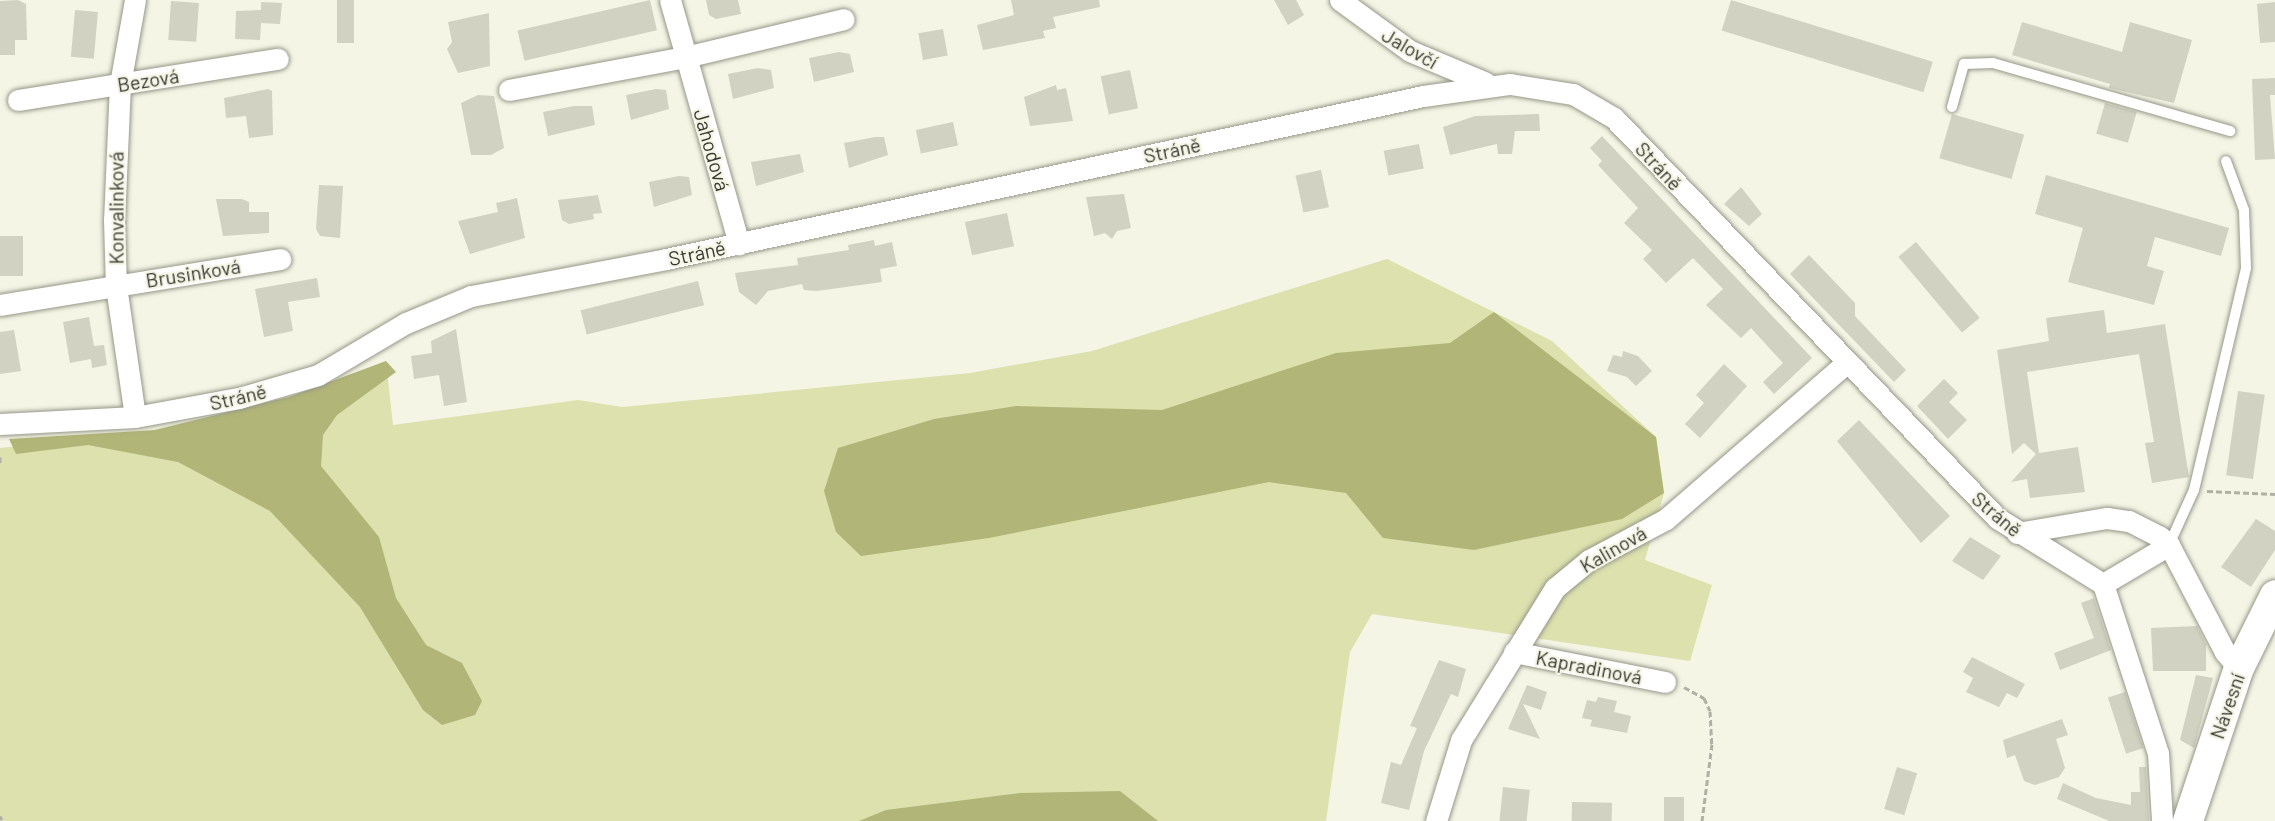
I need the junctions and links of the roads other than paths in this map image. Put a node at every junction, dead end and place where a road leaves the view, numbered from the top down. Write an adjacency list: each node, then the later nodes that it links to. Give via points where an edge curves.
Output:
1 (135, 0): 7 (street, Konvalinková)
2 (670, 0): 5 (street, Jahodová)
3 (1340, 0): 8 (street, Jalovčí, via 1410,51)
4 (844, 19): 5 (street)
5 (685, 57): 9 (street); 14 (street, Jahodová)
6 (278, 59): 7 (street, Bezová)
7 (120, 84): 10 (street, Bezová); 16 (street, Konvalinková)
8 (1486, 84): 14 (street, Stráně); 18 (street, Stráně, via 1573,94 1614,118)
9 (509, 90)
10 (18, 100)
11 (1952, 107): 12 (lane, via 1964,64 1993,63)
12 (2230, 131)
13 (2226, 161): 22 (lane, via 2244,210 2247,268 2194,490)
14 (739, 244): 19 (street, Stráně, via 471,296 406,323 318,375 239,398)
15 (280, 260): 16 (street, Brusinková)
16 (116, 286): 17 (street, Brusinková); 19 (street, Konvalinková)
17 (0, 305)
18 (1845, 364): 21 (street, Stráně); 25 (street, Kalinová, via 1666,519 1589,560 1555,588)
19 (135, 417): 20 (street, Stráně)
20 (0, 424)
21 (2018, 533): 22 (street, via 2107,518 2129,521); 23 (street, Stráně)
22 (2169, 545): 23 (street); 26 (street, via 2224,652)
23 (2103, 584): 29 (street, via 2161,766)
24 (2275, 595): 26 (street, Návesní)
25 (1514, 652): 27 (street, Kapradinová); 28 (street, Kalinová, via 1461,740)
26 (2239, 668): 30 (street, Návesní)
27 (1665, 682)
28 (1436, 821)
29 (2162, 821)
30 (2188, 821)

